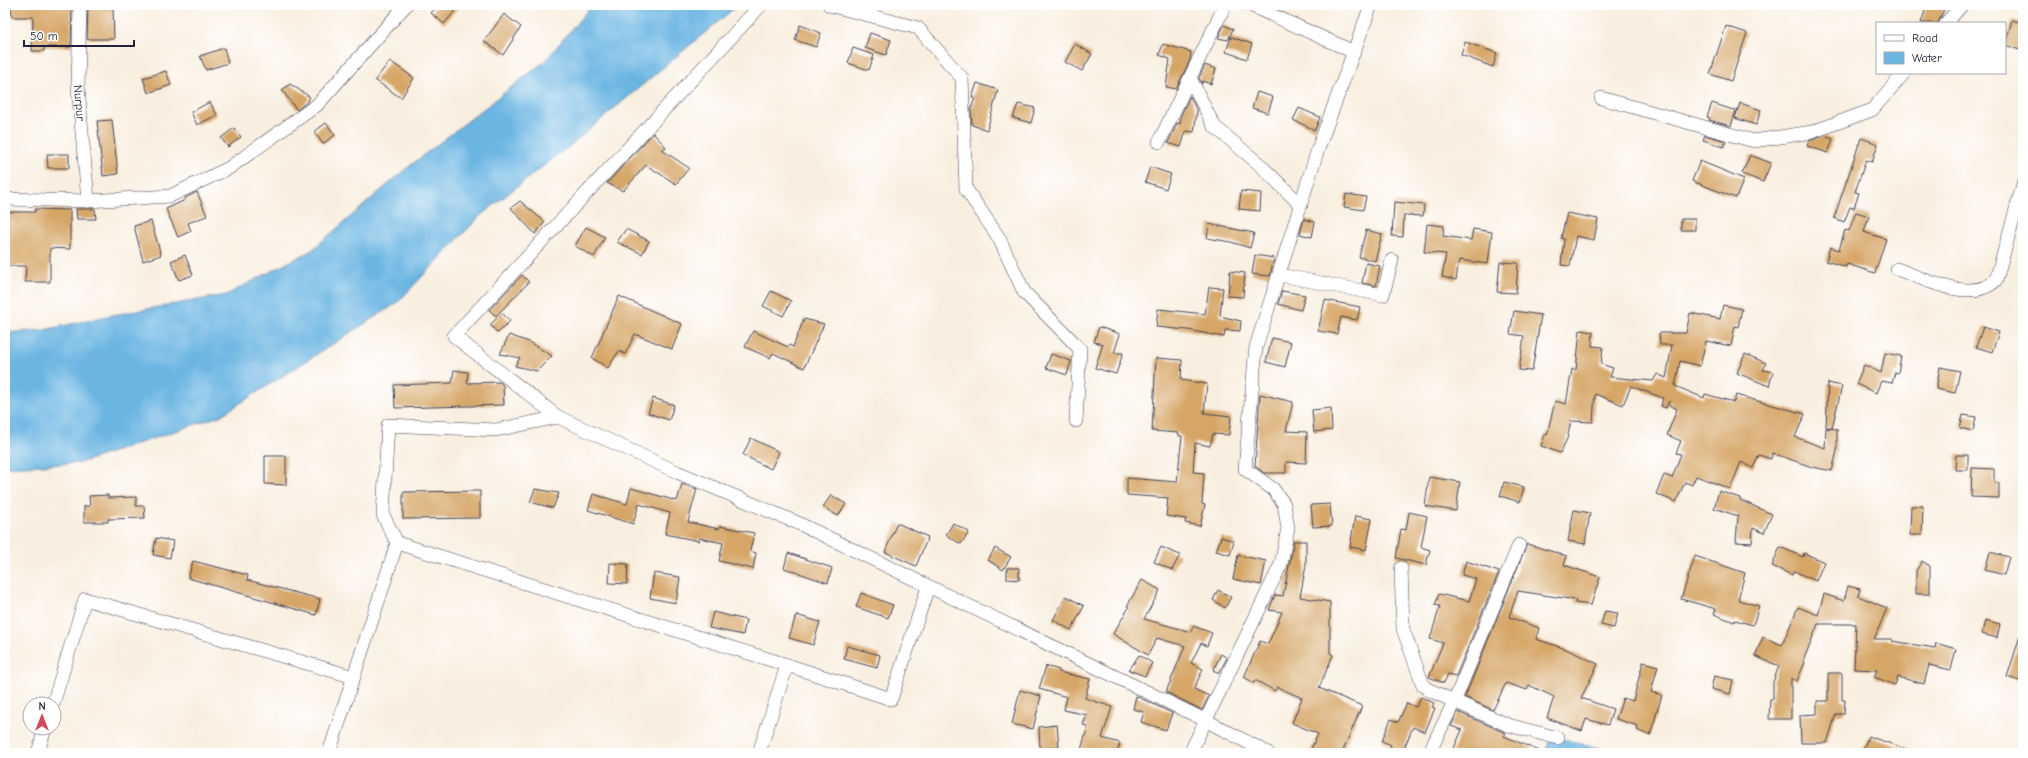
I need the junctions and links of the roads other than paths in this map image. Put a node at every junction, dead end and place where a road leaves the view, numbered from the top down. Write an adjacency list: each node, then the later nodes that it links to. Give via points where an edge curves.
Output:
1 (80, 5): 17 (street, Nurpur, via 78,87)
2 (406, 5): 17 (street, via 317,105 229,168 170,196)
3 (761, 5): 22 (street, via 454,336)
4 (829, 5): 23 (street, via 918,28 962,78 966,189 999,238 1024,292 1080,349)
5 (1225, 5): 12 (street)
6 (1250, 5): 10 (street)
7 (1371, 5): 10 (street)
8 (1961, 5): 9 (street)
9 (1947, 22)
10 (1354, 52): 18 (street, via 1318,148)
11 (1903, 74): 13 (street, via 1872,110 1812,132 1754,141)
12 (1190, 78): 14 (street); 18 (street, via 1214,126 1259,164)
13 (1601, 98)
14 (1158, 142)
15 (2023, 185): 20 (street, via 1996,280 1989,287 1969,291 1953,288)
16 (5, 199): 17 (street)
17 (88, 201)
18 (1301, 205): 21 (street)
19 (1392, 260): 21 (street, via 1383,295)
20 (1897, 269)
21 (1280, 275): 32 (street, via 1256,347 1245,469 1273,489 1284,504 1288,528 1281,564)
22 (558, 417): 24 (street, via 496,430 388,425 383,514); 27 (street, via 677,472 800,524)
23 (1076, 421)
24 (397, 543): 28 (street); 29 (street)
25 (1519, 545): 31 (street)
26 (1401, 568): 31 (street, via 1403,629 1421,680 1427,690)
27 (928, 587): 28 (street, via 891,698); 32 (street)
28 (787, 666): 37 (street)
29 (354, 677): 30 (street, via 85,599); 36 (street)
30 (55, 696)
31 (1454, 702): 34 (street, via 1508,725); 40 (street)
32 (1205, 720): 38 (street); 39 (street)
33 (43, 736): 35 (street)
34 (1558, 738)
35 (38, 753)
36 (329, 753)
37 (759, 753)
38 (1190, 753)
39 (1268, 753)
40 (1430, 753)

